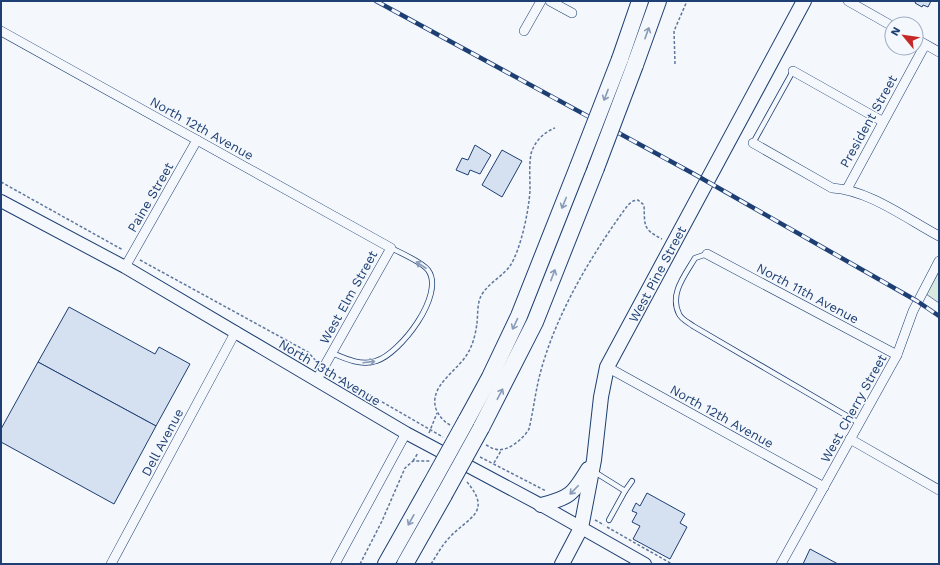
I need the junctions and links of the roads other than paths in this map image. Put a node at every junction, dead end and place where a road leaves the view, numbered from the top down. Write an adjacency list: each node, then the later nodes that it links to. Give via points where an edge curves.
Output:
1 (541, 1): 10 (street)
2 (550, 1): 7 (street)
3 (640, 1): 42 (highway, one-way to 42, bridge, via 620,59 519,316 490,377)
4 (658, 1): 43 (highway, one-way to 4, bridge, via 481,428 535,322)
5 (804, 1): 27 (main road, West Pine Street)
6 (848, 1): 8 (street)
7 (572, 13)
8 (884, 21)
9 (1, 31): 15 (street, North 12th Avenue)
10 (524, 31)
11 (925, 45): 12 (street); 14 (street, President Street)
12 (939, 52)
13 (793, 71): 14 (street); 16 (lane)
14 (882, 121): 17 (street, President Street)
15 (197, 140): 20 (street, North 12th Avenue); 23 (street, Paine Street)
16 (753, 143): 17 (street, via 832,188)
17 (847, 189): 19 (street, via 862,194)
18 (1, 201): 23 (main road, North 13th Avenue)
19 (939, 236)
20 (391, 248): 25 (street, West Elm Street); 25 (lane, one-way to 20, via 364,364 377,361 397,347 422,315 431,294 432,280 428,270)
21 (707, 254): 26 (street, North 11th Avenue); 29 (lane, via 695,258 679,286 674,298 679,316)
22 (939, 261): 26 (street, West Cherry Street, via 913,311)
23 (125, 267): 24 (main road, North 13th Avenue)
24 (236, 331): 28 (main road, North 13th Avenue); 40 (street, Dell Avenue)
25 (332, 353): 28 (street, West Elm Street)
26 (897, 356): 29 (street, West Cherry Street)
27 (607, 367): 32 (main road, West Pine Street); 34 (street, North 12th Avenue)
28 (316, 381): 30 (main road, North 13th Avenue)
29 (859, 423): 31 (street, West Cherry Street)
30 (406, 434): 37 (main road, North 13th Avenue); 41 (street)
31 (850, 439): 34 (street, West Cherry Street); 35 (street)
32 (593, 465): 36 (lane); 37 (main road, one-way to 37, via 571,494 564,499); 39 (main road, West Pine Street)
33 (632, 481): 36 (lane)
34 (824, 487): 46 (street, West Cherry Street)
35 (939, 490)
36 (625, 491): 38 (lane)
37 (541, 505): 39 (main road, North 13th Avenue)
38 (609, 520)
39 (581, 528): 44 (main road, West Pine Street); 45 (main road, North 13th Avenue)
40 (111, 564)
41 (335, 564)
42 (386, 564)
43 (405, 564)
44 (562, 564)
45 (646, 564)
46 (782, 564)

